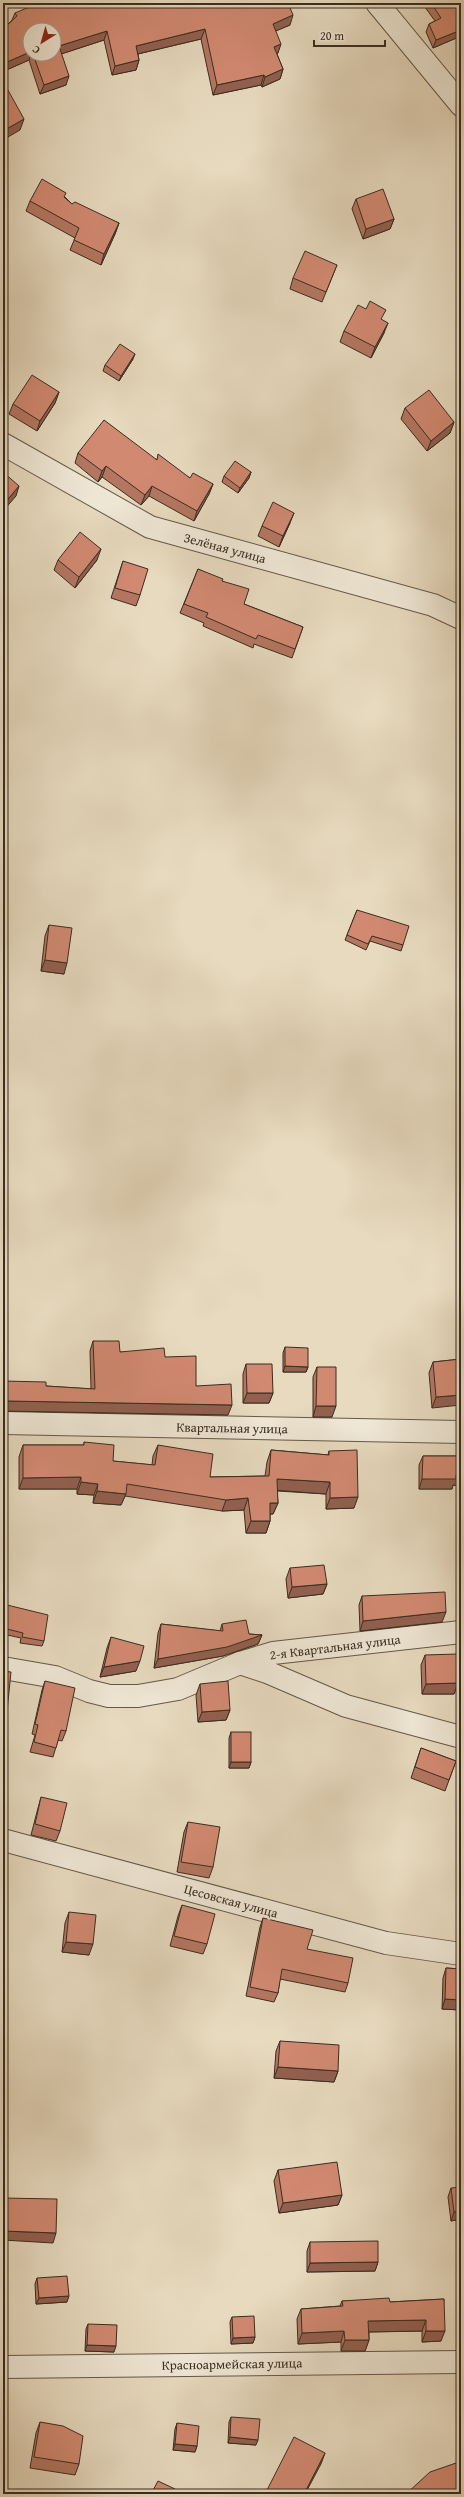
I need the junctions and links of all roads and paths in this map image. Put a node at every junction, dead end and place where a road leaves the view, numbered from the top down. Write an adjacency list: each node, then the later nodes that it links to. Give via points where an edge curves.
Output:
1 (377, 3): 2 (street)
2 (461, 105)
3 (3, 444): 4 (street, Зелёная улица, via 150,527 433,605)
4 (461, 618)
5 (3, 1423): 6 (street, Квартальная улица)
6 (461, 1432)
7 (461, 1632): 8 (street, 2-я Квартальная улица, via 289,1650)
8 (240, 1663): 9 (street, 2-я Квартальная улица, via 178,1689 138,1696 109,1696 55,1677); 10 (street, via 346,1706)
9 (3, 1668)
10 (461, 1737)
11 (3, 1840): 12 (street, Цесовская улица, via 386,1943)
12 (461, 1954)
13 (461, 2362): 14 (street, Красноармейская улица)
14 (3, 2367)

